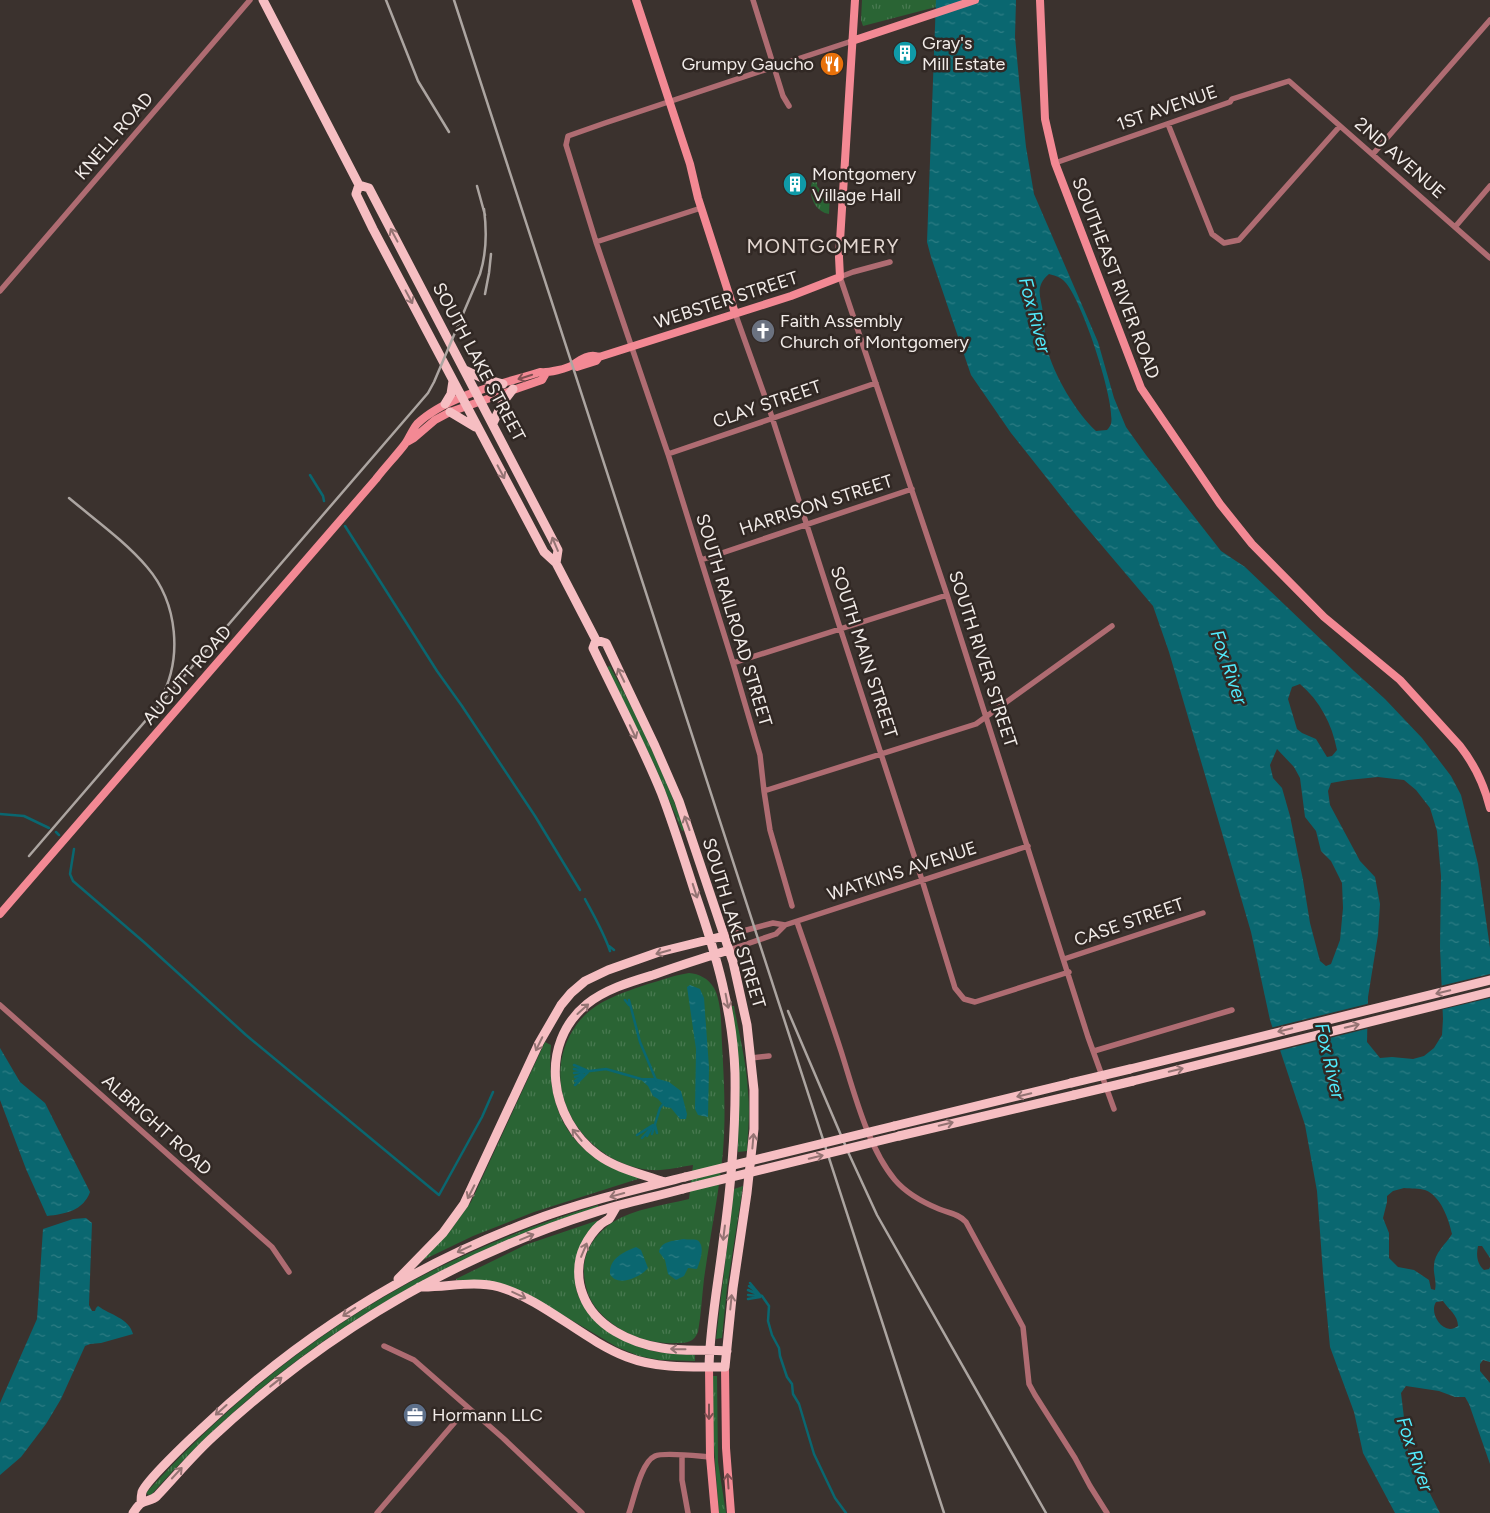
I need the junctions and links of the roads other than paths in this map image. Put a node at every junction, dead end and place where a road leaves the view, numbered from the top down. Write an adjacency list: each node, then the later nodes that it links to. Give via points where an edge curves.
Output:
1 (250, 0): 26 (street, KNELL ROAD)
2 (263, 0): 18 (main road, SOUTH LAKE STREET)
3 (636, 0): 12 (street)
4 (752, 0): 10 (street)
5 (854, 0): 9 (street)
6 (975, 0): 9 (street)
7 (1040, 0): 17 (street, SOUTHEAST RIVER ROAD, via 1045,119)
8 (1490, 20): 16 (street)
9 (852, 41): 10 (street); 25 (street)
10 (774, 68): 12 (street); 13 (street)
11 (1289, 81): 14 (street, 1ST AVENUE); 15 (street, 2ND AVENUE)
12 (669, 102): 20 (street); 22 (street, SOUTH RAILROAD STREET, via 568,136 566,145)
13 (789, 106)
14 (1168, 124): 15 (street, via 1212,234 1224,243 1239,240); 17 (street, 1ST AVENUE)
15 (1340, 126): 16 (street, 2ND AVENUE)
16 (1373, 154): 21 (street, 2ND AVENUE)
17 (1055, 164): 54 (street, SOUTHEAST RIVER ROAD, via 1141,388 1220,504 1252,544 1324,617 1400,680 1467,756)
18 (359, 185): 29 (main road, SOUTH LAKE STREET, one-way to 18, via 369,188); 31 (main road, SOUTH LAKE STREET, one-way to 31, via 356,194)
19 (1490, 186): 21 (street)
20 (701, 208): 22 (street); 27 (street)
21 (1455, 227): 23 (street, 2ND AVENUE)
22 (596, 242): 28 (street, SOUTH RAILROAD STREET)
23 (1490, 258)
24 (890, 262): 25 (street, WEBSTER STREET)
25 (840, 277): 27 (street, WEBSTER STREET); 32 (street, SOUTH RIVER STREET)
26 (0, 291)
27 (736, 313): 28 (street, WEBSTER STREET); 38 (street, SOUTH MAIN STREET)
28 (632, 346): 30 (street, WEBSTER STREET, via 590,363); 42 (street, SOUTH RAILROAD STREET)
29 (465, 370): 33 (main road); 35 (main road, SOUTH LAKE STREET)
30 (546, 373): 33 (street, WEBSTER STREET, one-way to 33); 34 (street, WEBSTER STREET, via 542,380)
31 (453, 381): 36 (main road, SOUTH LAKE STREET); 37 (main road)
32 (876, 383): 38 (street, CLAY STREET); 43 (street, SOUTH RIVER STREET)
33 (503, 384): 35 (street, WEBSTER STREET)
34 (514, 389): 35 (street, WEBSTER STREET); 39 (main road)
35 (479, 397): 36 (street, WEBSTER STREET); 39 (main road, SOUTH LAKE STREET)
36 (464, 401): 37 (street, WEBSTER STREET); 40 (main road, SOUTH LAKE STREET)
37 (448, 408): 40 (main road); 41 (street, WEBSTER STREET)
38 (772, 419): 42 (street, CLAY STREET); 44 (street, SOUTH MAIN STREET)
39 (492, 423): 46 (main road, SOUTH LAKE STREET, one-way to 39, via 558,550)
40 (478, 429): 46 (main road, SOUTH LAKE STREET, one-way to 46, via 544,552)
41 (396, 454): 61 (street, AUCUTT ROAD)
42 (668, 454): 45 (street, SOUTH RAILROAD STREET)
43 (912, 489): 44 (street, HARRISON STREET); 47 (street, SOUTH RIVER STREET)
44 (806, 524): 45 (street, HARRISON STREET); 49 (street, SOUTH MAIN STREET)
45 (701, 560): 51 (street, SOUTH RAILROAD STREET)
46 (556, 563): 50 (main road, SOUTH LAKE STREET)
47 (947, 594): 49 (street); 52 (street, SOUTH RIVER STREET)
48 (1112, 626): 52 (street)
49 (841, 629): 51 (street); 53 (street, SOUTH MAIN STREET)
50 (596, 640): 64 (main road, SOUTH LAKE STREET, one-way to 50, via 689,828 666,770 606,643); 65 (main road, SOUTH LAKE STREET, one-way to 65, via 593,648 662,795)
51 (733, 663): 55 (street, SOUTH RAILROAD STREET, via 760,755)
52 (987, 717): 53 (street, via 976,724); 57 (street, SOUTH RIVER STREET)
53 (881, 755): 55 (street); 58 (street, SOUTH MAIN STREET)
54 (1488, 789): 56 (street, SOUTHEAST RIVER ROAD)
55 (764, 791): 59 (street, SOUTH RAILROAD STREET, via 770,830)
56 (1490, 808)
57 (1028, 846): 58 (street, WATKINS AVENUE); 68 (street, SOUTH RIVER STREET)
58 (922, 880): 62 (street, WATKINS AVENUE); 72 (street, SOUTH MAIN STREET, via 954,988)
59 (792, 906)
60 (1203, 913): 68 (street, CASE STREET)
61 (0, 914)
62 (797, 922): 63 (street, WATKINS AVENUE); 100 (street, via 862,1117 878,1154 906,1192 962,1217 966,1222 1023,1327 1029,1384)
63 (786, 925): 64 (street, WATKINS AVENUE, via 773,923); 66 (street, WATKINS AVENUE, via 776,934)
64 (724, 936): 65 (main road); 66 (main road, SOUTH LAKE STREET)
65 (710, 939): 67 (main road, SOUTH LAKE STREET); 82 (main road, one-way to 82, via 660,952 594,976 566,999 539,1043 464,1204 443,1233)
66 (729, 950): 67 (main road); 77 (main road, SOUTH LAKE STREET, via 744,1006)
67 (714, 954): 79 (main road, one-way to 67, via 614,1165 580,1138 565,1118 558,1097 555,1072 559,1046 574,1017 601,994); 85 (main road, SOUTH LAKE STREET, one-way to 85, via 730,1019 735,1091 730,1193)
68 (1064, 959): 69 (street, SOUTH RIVER STREET)
69 (1068, 972): 72 (street, CASE STREET, via 975,1002); 75 (street, SOUTH RIVER STREET)
70 (1490, 980): 79 (main road, one-way to 79, bridge)
71 (1490, 992): 80 (main road, one-way to 71, bridge)
72 (964, 999)
73 (0, 1005): 81 (street, ALBRIGHT ROAD, via 272,1247)
74 (1232, 1010): 75 (street)
75 (1094, 1051): 78 (street, SOUTH RIVER STREET)
76 (769, 1056): 77 (street)
77 (751, 1058): 86 (main road, SOUTH LAKE STREET, one-way to 77, via 732,1288 753,1141)
78 (1114, 1109)
79 (664, 1182): 82 (main road, one-way to 82, via 530,1222 469,1247)
80 (617, 1206): 83 (main road, one-way to 80, via 507,1245); 85 (main road, one-way to 80, via 664,1349 638,1342 605,1325 585,1301 579,1279 580,1257 590,1236)
81 (289, 1272)
82 (391, 1286): 92 (main road, one-way to 92, via 300,1345 231,1401 148,1484 142,1491)
83 (419, 1287): 87 (main road, one-way to 87, via 467,1284 498,1287 520,1295 625,1356 658,1365); 92 (main road, one-way to 83, via 154,1498 212,1437 268,1388 320,1348)
84 (384, 1346): 89 (street, via 414,1360)
85 (710, 1349): 86 (main road); 87 (main road, SOUTH LAKE STREET)
86 (727, 1351): 88 (main road, SOUTH LAKE STREET)
87 (709, 1367): 88 (main road); 91 (street, SOUTH LAKE STREET, one-way to 91)
88 (726, 1367): 99 (street, SOUTH LAKE STREET, one-way to 88, via 726,1448)
89 (467, 1408): 95 (street); 96 (street)
90 (682, 1456): 91 (street); 93 (street, via 661,1455 651,1459 643,1471); 97 (street, via 682,1480)
91 (710, 1456): 98 (street, SOUTH LAKE STREET)
92 (141, 1503): 94 (main road)
93 (629, 1512)
94 (133, 1513)
95 (377, 1513)
96 (582, 1513)
97 (688, 1513)
98 (715, 1513)
99 (731, 1513)
100 (1107, 1513)

